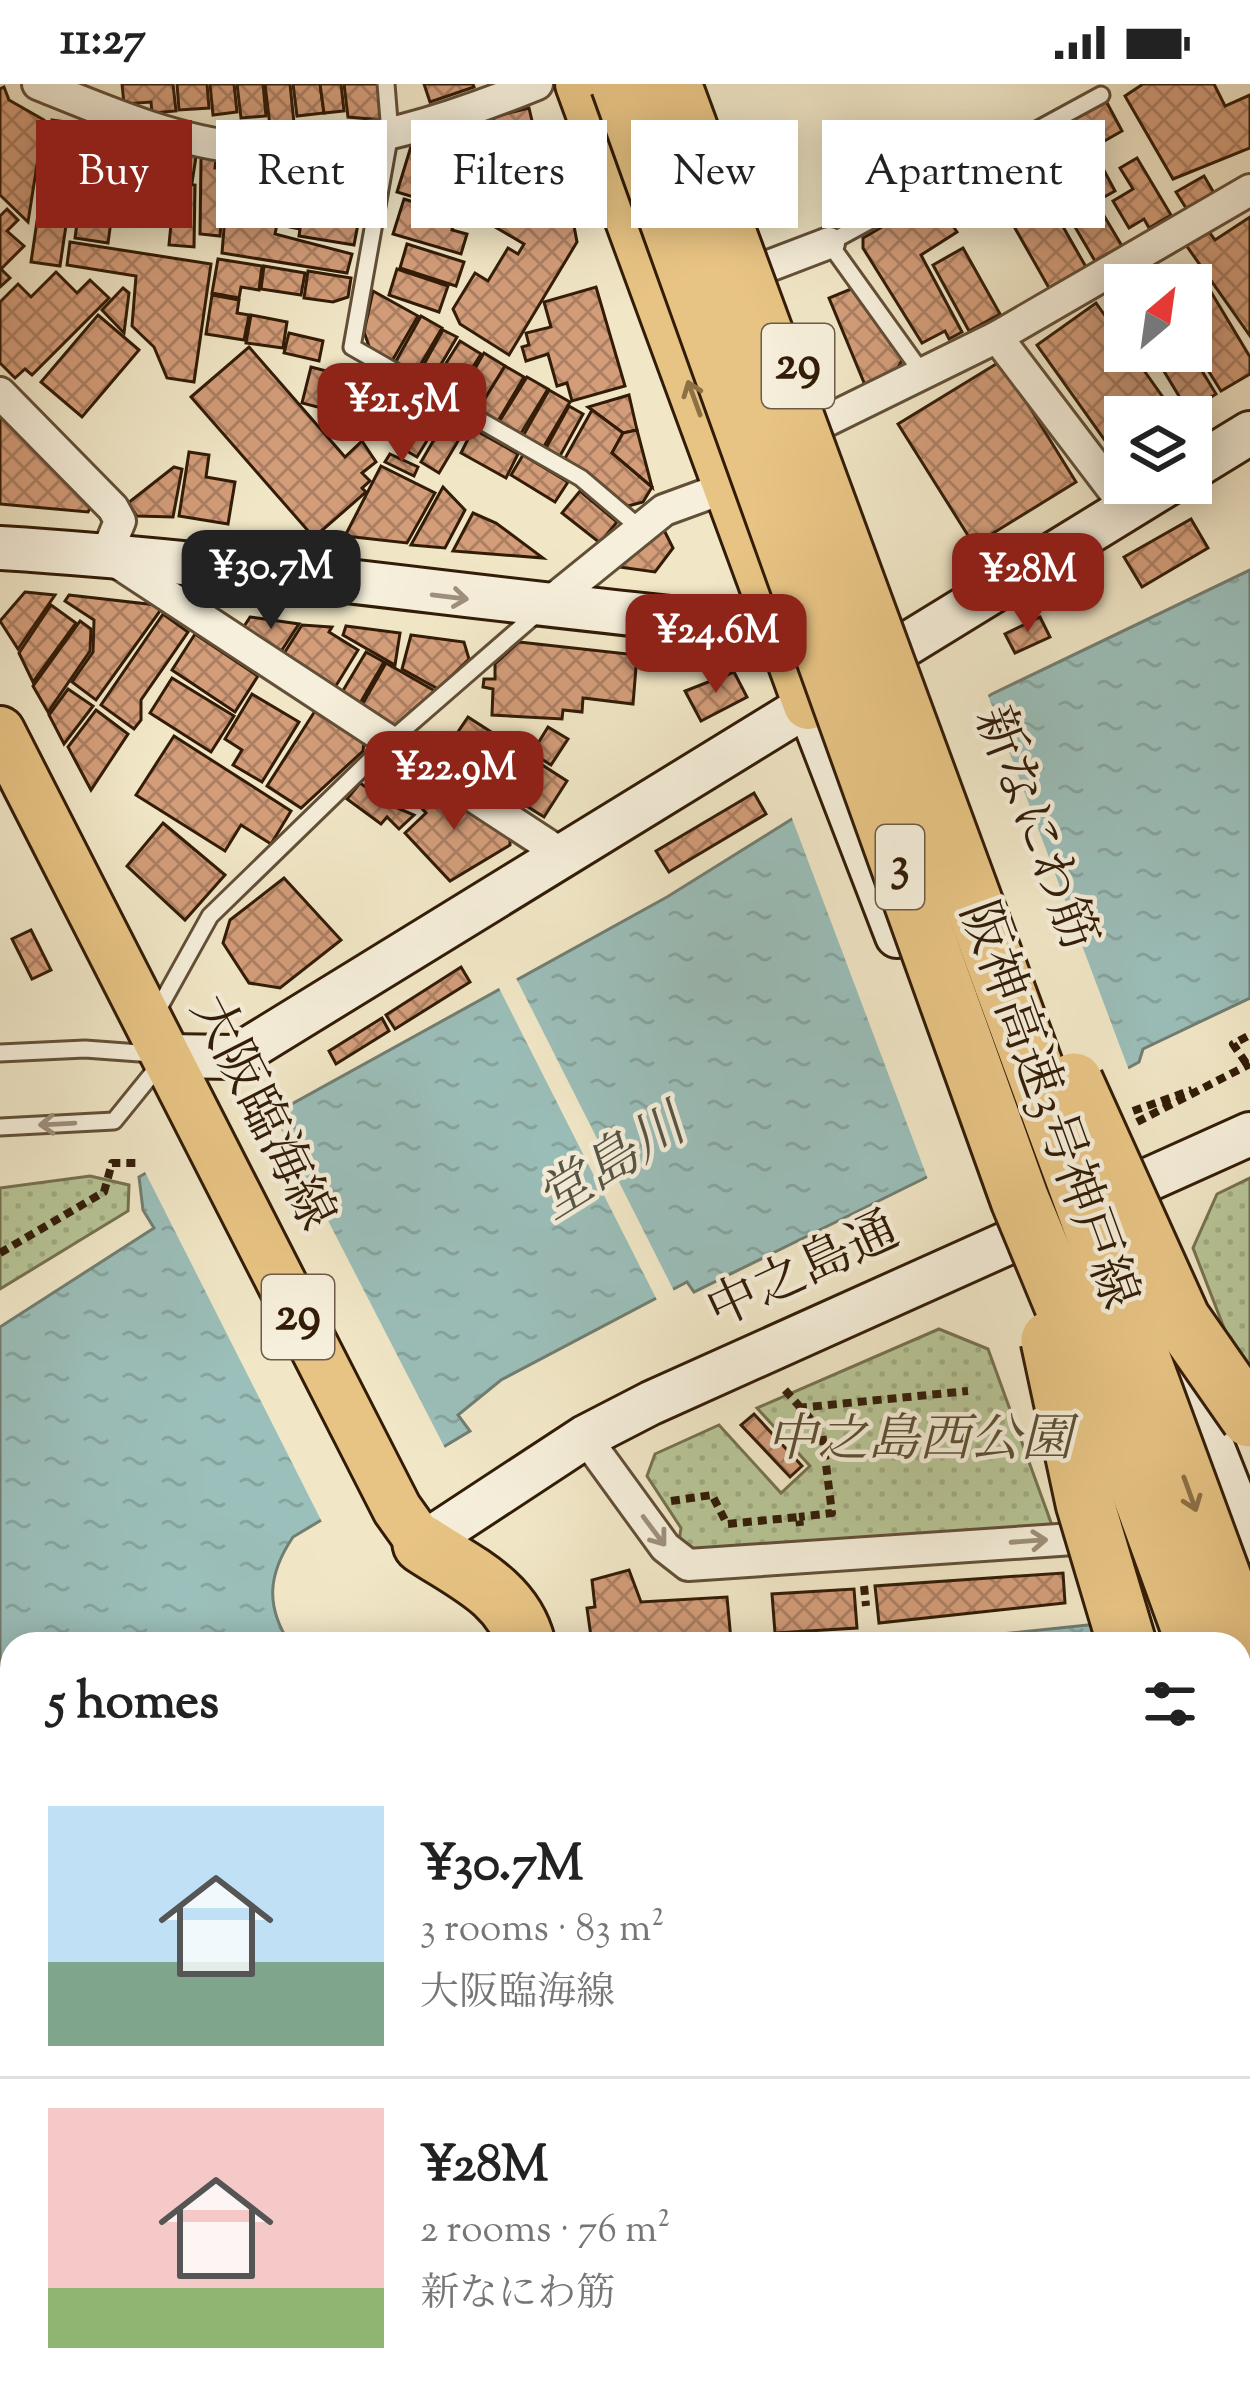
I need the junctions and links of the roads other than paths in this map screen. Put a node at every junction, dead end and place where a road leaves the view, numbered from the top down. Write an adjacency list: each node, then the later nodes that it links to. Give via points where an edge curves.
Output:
1 (38, 84): 8 (street)
2 (386, 84): 10 (lane)
3 (537, 84): 10 (street, via 436,125)
4 (580, 84): 20 (main road, 29, one-way to 4)
5 (620, 84): 39 (highway, 阪神高速3号神戸線 / 3, bridge)
6 (672, 84): 30 (highway, 阪神高速3号神戸線 / 3, bridge)
7 (699, 84): 13 (main road, 新なにわ筋 / 29)
8 (98, 95): 10 (street, via 206,140 268,149)
9 (1101, 95): 12 (lane)
10 (390, 133): 23 (lane, via 352,347 581,478)
11 (1250, 190): 14 (street)
12 (830, 243): 13 (street); 15 (lane)
13 (761, 269): 17 (main road, 新なにわ筋 / 29)
14 (997, 337): 15 (street); 22 (street)
15 (923, 374): 17 (street)
16 (0, 393): 25 (street, via 113,508 120,520)
17 (820, 424): 28 (main road, 新なにわ筋 / 29)
18 (1250, 433): 19 (street)
19 (1212, 457)
20 (727, 487): 23 (street, via 664,510); 27 (main road, 29)
21 (1134, 504): 22 (street)
22 (1127, 508): 28 (street)
23 (640, 529): 26 (street)
24 (0, 548): 25 (street)
25 (106, 555): 26 (street, one-way to 26); 32 (street)
26 (543, 608): 27 (street); 32 (lane)
27 (775, 628): 29 (main road, 29)
28 (903, 646): 29 (street); 30 (street, 新なにわ筋 / 29)
29 (808, 705): 33 (street); 39 (street, 29)
30 (921, 730): 38 (street, 新なにわ筋, bridge); 40 (highway, 3, bridge, via 1181,1319); 48 (highway, 阪神高速3号神戸線 / 3, one-way to 48, bridge)
31 (0, 731): 34 (main road, 大阪臨海線 / 29)
32 (388, 743): 33 (street); 34 (lane, via 210,916)
33 (566, 857): 34 (street, via 236,1057)
34 (158, 1039): 35 (lane); 36 (lane, one-way to 36, via 114,1121); 42 (main road, 大阪臨海線 / 29)
35 (0, 1053)
36 (0, 1127)
37 (1250, 1134): 38 (street, 中之島通)
38 (1113, 1196): 39 (street, 中之島通); 44 (street, 新なにわ筋)
39 (1006, 1203): 41 (street, 中之島通); 43 (street); 45 (highway, 3, bridge, via 1085,1503); 47 (highway, 阪神高速3号神戸線 / 3, bridge, via 1139,1487)
40 (1250, 1418)
41 (584, 1437): 42 (street, 中之島通); 43 (street, one-way to 43, via 688,1565)
42 (410, 1527): 46 (highway, via 504,1598)
43 (1127, 1537): 45 (street)
44 (1250, 1541)
45 (1138, 1621)
46 (522, 1629)
47 (1192, 1632)
48 (1242, 1632)

